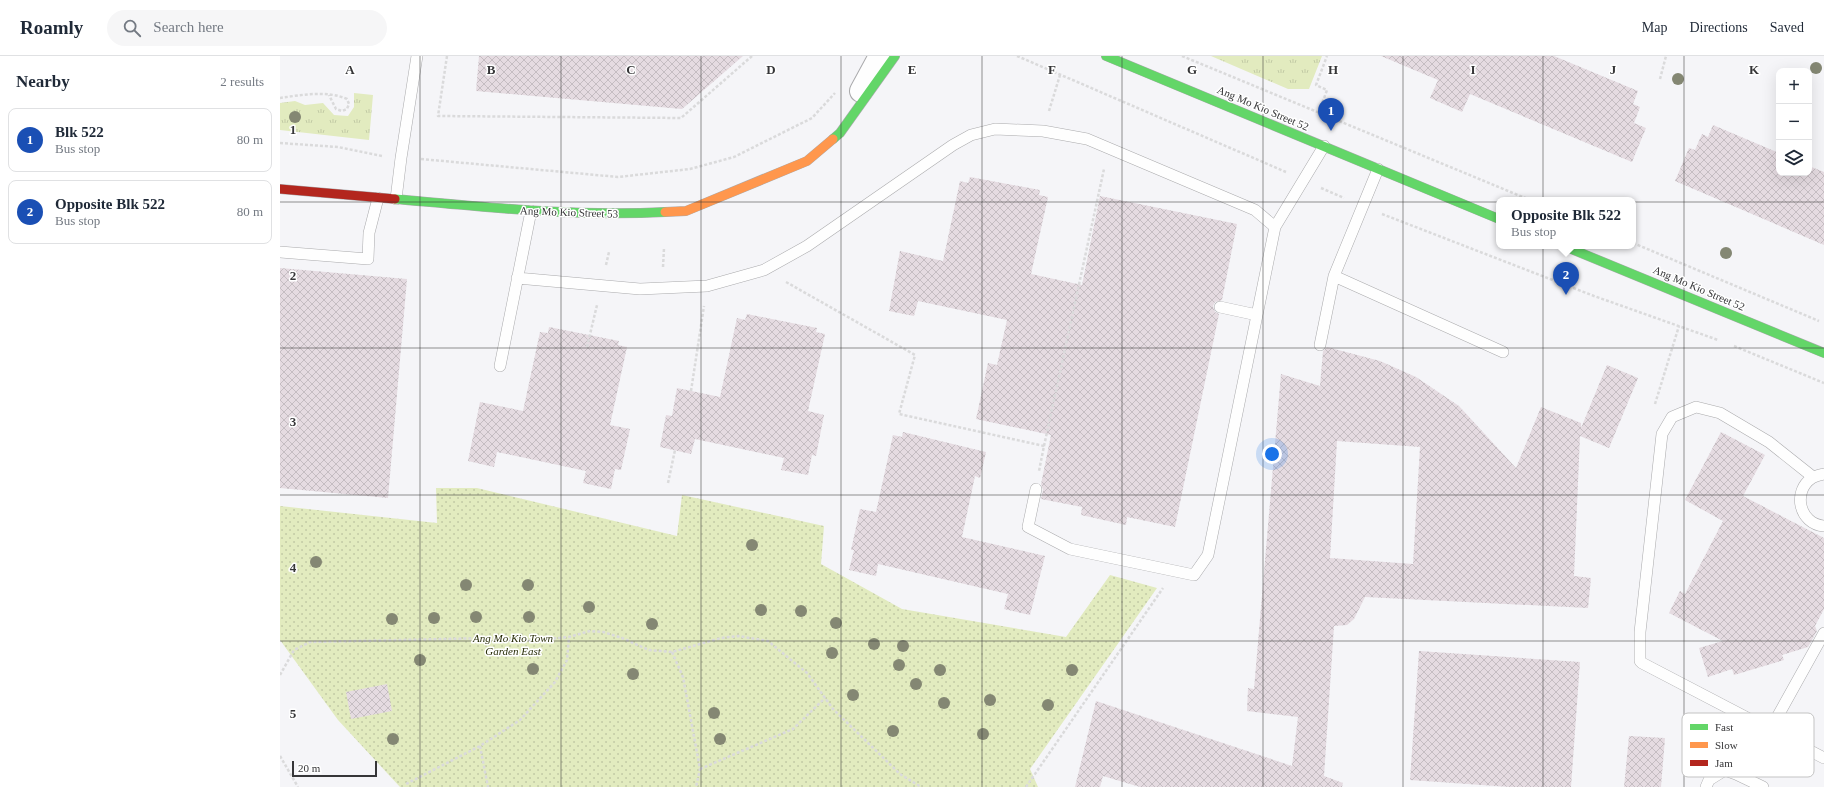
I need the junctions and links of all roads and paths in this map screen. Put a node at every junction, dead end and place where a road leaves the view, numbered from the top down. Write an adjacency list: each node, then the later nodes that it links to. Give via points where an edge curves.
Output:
1 (417, 56): 22 (lane)
2 (447, 56): 3 (path, via 438,116 681,118)
3 (752, 56)
4 (880, 56): 18 (street, Ang Mo Kio Street 53)
5 (895, 56): 18 (street, Ang Mo Kio Street 53)
6 (1017, 56): 11 (path)
7 (1106, 56): 20 (street, Ang Mo Kio Street 52)
8 (1182, 56): 17 (path)
9 (1327, 56): 17 (path, via 1316,85 1327,90)
10 (1666, 56): 12 (path)
11 (1060, 75): 13 (path); 24 (path)
12 (1660, 79)
13 (1056, 88)
14 (837, 90): 22 (path, via 812,118 734,157 690,169 618,176)
15 (329, 95): 15 (path, via 346,99 349,104 347,109 336,109); 16 (path)
16 (280, 98)
17 (1319, 112): 26 (path)
18 (840, 133): 30 (street, Ang Mo Kio Street 53, via 807,161 686,211 627,214)
19 (280, 143): 22 (path, via 338,147)
20 (1324, 146): 23 (street, Ang Mo Kio Street 52); 24 (lane)
21 (1108, 149): 32 (lane, via 1255,210); 40 (lane, via 1087,140 1043,131 995,129 971,134 807,246); 55 (path)
22 (401, 158): 28 (lane)
23 (1378, 169): 29 (lane); 31 (street, Ang Mo Kio Street 52)
24 (1303, 180): 29 (path); 32 (lane)
25 (280, 189): 27 (street, Ang Mo Kio Street 53)
26 (1523, 197)
27 (378, 198): 28 (street, Ang Mo Kio Street 53); 36 (lane, via 369,233 368,259)
28 (396, 200): 30 (street, Ang Mo Kio Street 53)
29 (1362, 207): 41 (lane); 47 (path, via 1594,296)
30 (531, 211): 42 (lane)
31 (1496, 218)
32 (1275, 227): 45 (lane)
33 (1636, 244): 46 (path)
34 (664, 248): 37 (path, via 664,267)
35 (1571, 249): 51 (street, Ang Mo Kio Street 52)
36 (280, 252)
37 (656, 267)
38 (605, 268): 39 (path)
39 (612, 268)
40 (764, 270): 43 (lane); 55 (path, via 915,355 900,414)
41 (1334, 276): 48 (lane); 50 (lane)
42 (517, 278): 43 (lane, via 640,289); 52 (lane)
43 (707, 286): 54 (path)
44 (1220, 307): 45 (lane)
45 (1257, 315): 62 (lane, via 1208,555 1194,575)
46 (1824, 323)
47 (1724, 342)
48 (1320, 345)
49 (1731, 345): 53 (path)
50 (1503, 352)
51 (1824, 354)
52 (500, 366)
53 (1824, 383)
54 (691, 391)
55 (1044, 446): 60 (path)
56 (675, 450): 59 (path)
57 (1824, 474): 58 (lane)
58 (1813, 477): 61 (lane, via 1804,486 1799,497 1801,509 1808,519); 68 (lane, via 1769,442 1720,413 1696,407 1672,417 1662,434 1640,632 1640,661)
59 (668, 483)
60 (1036, 489): 62 (lane, via 1028,527 1070,549)
61 (1824, 526)
62 (1175, 570): 82 (path)
63 (1824, 633): 69 (lane)
64 (569, 638): 65 (path, via 590,631 603,632 649,650); 66 (path, via 526,641 491,638 310,642 294,650); 70 (path, via 567,660 556,682 520,720)
65 (672, 652): 67 (path, via 721,638 738,636 768,641 807,673); 74 (path, via 683,676)
66 (280, 675)
67 (825, 698): 74 (path, via 793,729); 81 (path, via 900,774)
68 (1737, 713)
69 (1779, 713)
70 (480, 746): 77 (path); 79 (path)
71 (1814, 753): 73 (lane)
72 (280, 756): 78 (path)
73 (1824, 758)
74 (700, 769): 80 (path)
75 (1714, 777): 83 (lane)
76 (1742, 777): 84 (lane)
77 (406, 784)
78 (298, 787)
79 (488, 787)
80 (696, 787)
81 (921, 787)
82 (1026, 787)
83 (1706, 787)
84 (1763, 787)

